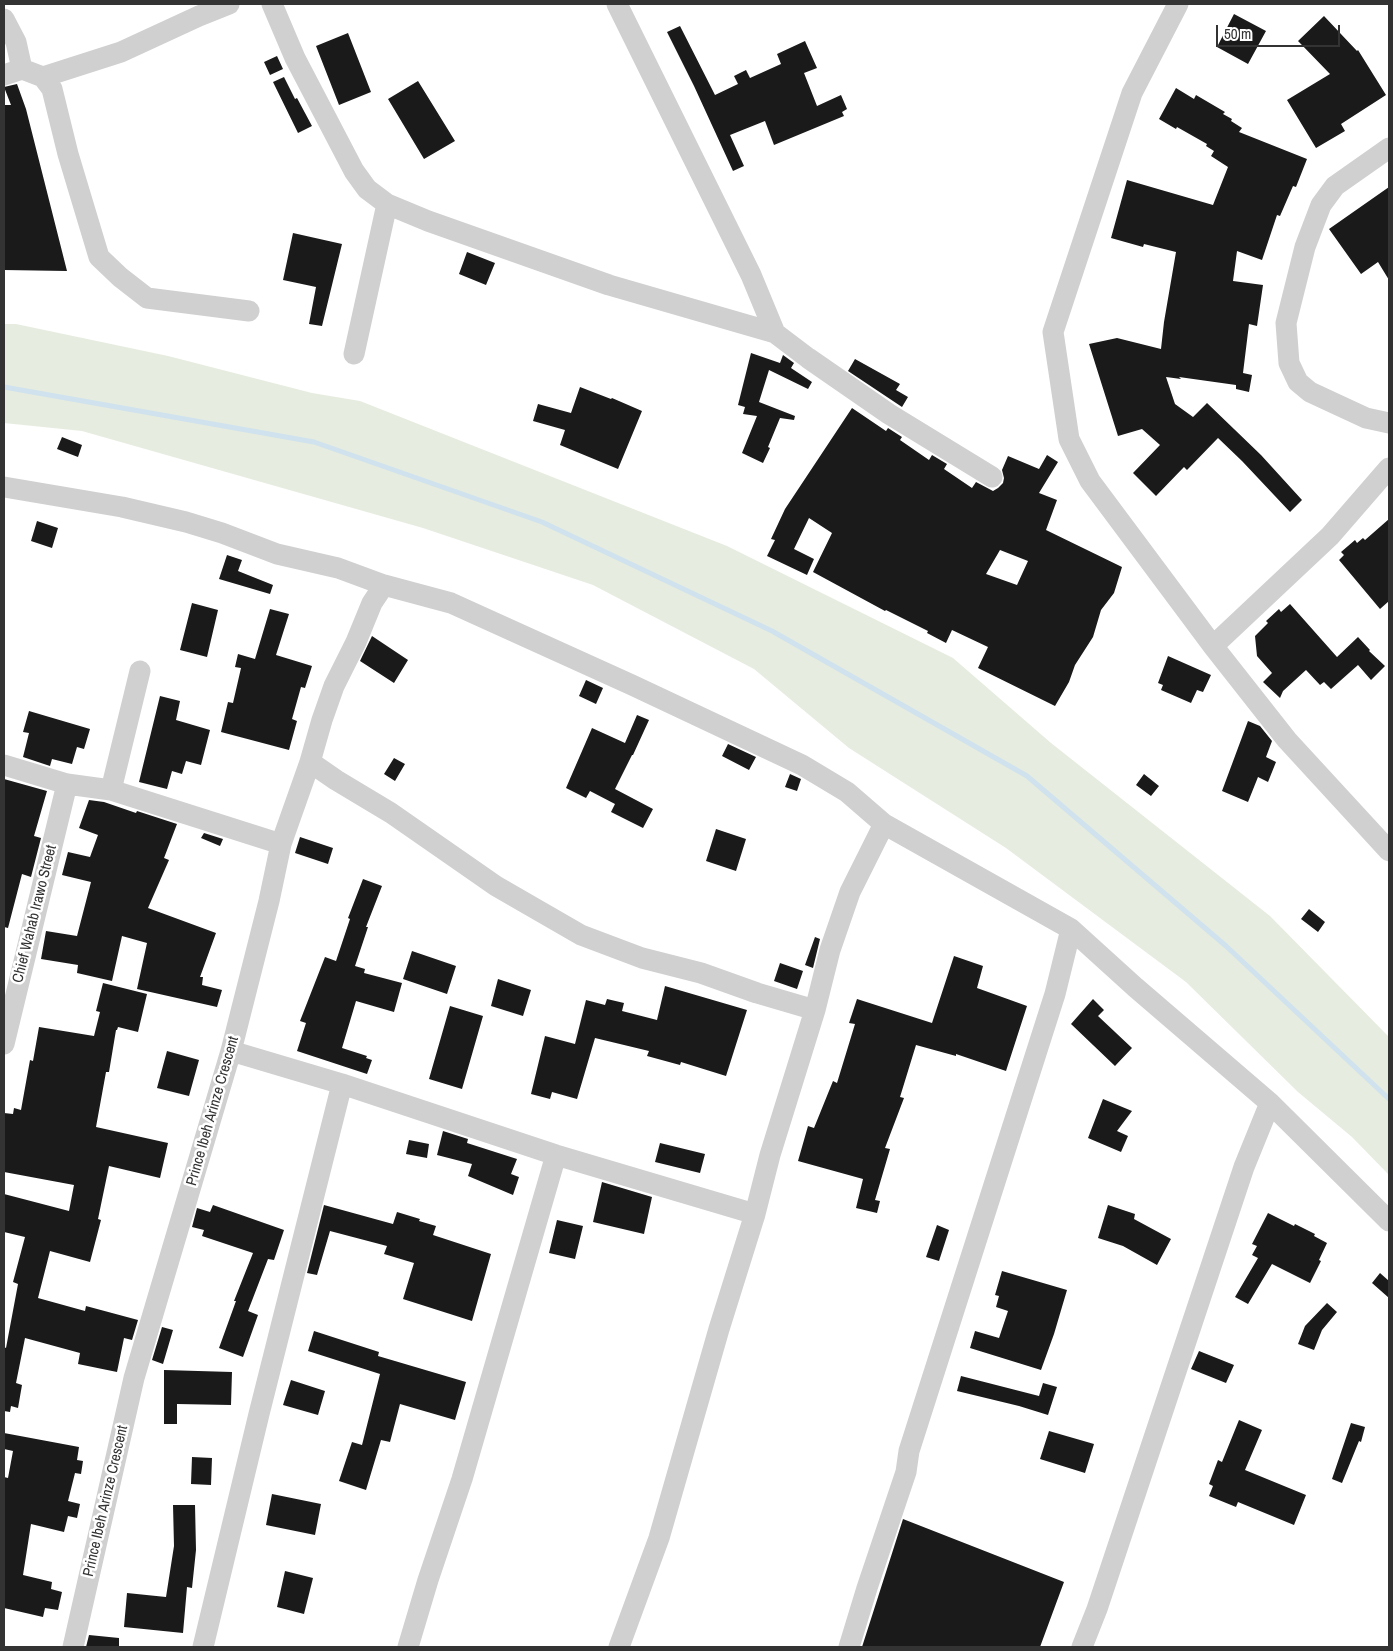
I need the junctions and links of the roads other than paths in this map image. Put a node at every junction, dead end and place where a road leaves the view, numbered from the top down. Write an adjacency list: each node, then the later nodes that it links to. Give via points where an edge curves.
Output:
1 (229, 4): 5 (street)
2 (272, 4): 10 (street, via 354,171 367,189)
3 (617, 4): 12 (street)
4 (1178, 4): 19 (street, via 1132,93 1053,332 1069,439 1090,481)
5 (197, 10): 8 (street, via 121,52)
6 (4, 19): 7 (street, via 16,42)
7 (13, 72): 8 (street)
8 (43, 77): 11 (street, via 52,89 100,257 148,298)
9 (1389, 148): 14 (street, via 1335,186 1321,205 1305,247 1286,323 1289,363 1298,382 1310,392 1366,418)
10 (387, 204): 12 (street, via 609,285); 13 (street)
11 (249, 311)
12 (776, 333): 16 (street, via 889,414)
13 (354, 354)
14 (1389, 423)
15 (1389, 468): 19 (street, via 1330,536)
16 (992, 477)
17 (4, 487): 18 (street, via 122,507 186,522 276,554 338,568)
18 (384, 585): 21 (street, Prince Ibeh Arinze Crescent, via 372,603 334,686); 25 (street, via 451,603 802,765 847,792)
19 (1213, 646): 27 (street, via 1287,740)
20 (140, 671): 24 (street)
21 (310, 762): 26 (street, Prince Ibeh Arinze Crescent); 29 (street, via 496,886 582,935 642,958 701,973)
22 (4, 766): 23 (street)
23 (67, 784): 24 (street); 30 (street, Chief Wahab Irawo Street)
24 (111, 790): 26 (street)
25 (884, 824): 28 (street); 29 (street, via 850,892 830,950)
26 (280, 844): 31 (street, Prince Ibeh Arinze Crescent)
27 (1389, 850)
28 (1071, 928): 33 (street); 41 (street, via 1055,994)
29 (815, 1010): 35 (street)
30 (4, 1044)
31 (231, 1051): 32 (street); 37 (street, Prince Ibeh Arinze Crescent, via 134,1378)
32 (342, 1084): 34 (street); 38 (street)
33 (1270, 1103): 36 (street); 42 (street, via 1244,1167)
34 (556, 1154): 35 (street); 39 (street, via 462,1479)
35 (755, 1214): 40 (street, via 658,1538)
36 (1389, 1221)
37 (73, 1647)
38 (203, 1647)
39 (408, 1647)
40 (619, 1647)
41 (849, 1647)
42 (1082, 1647)

